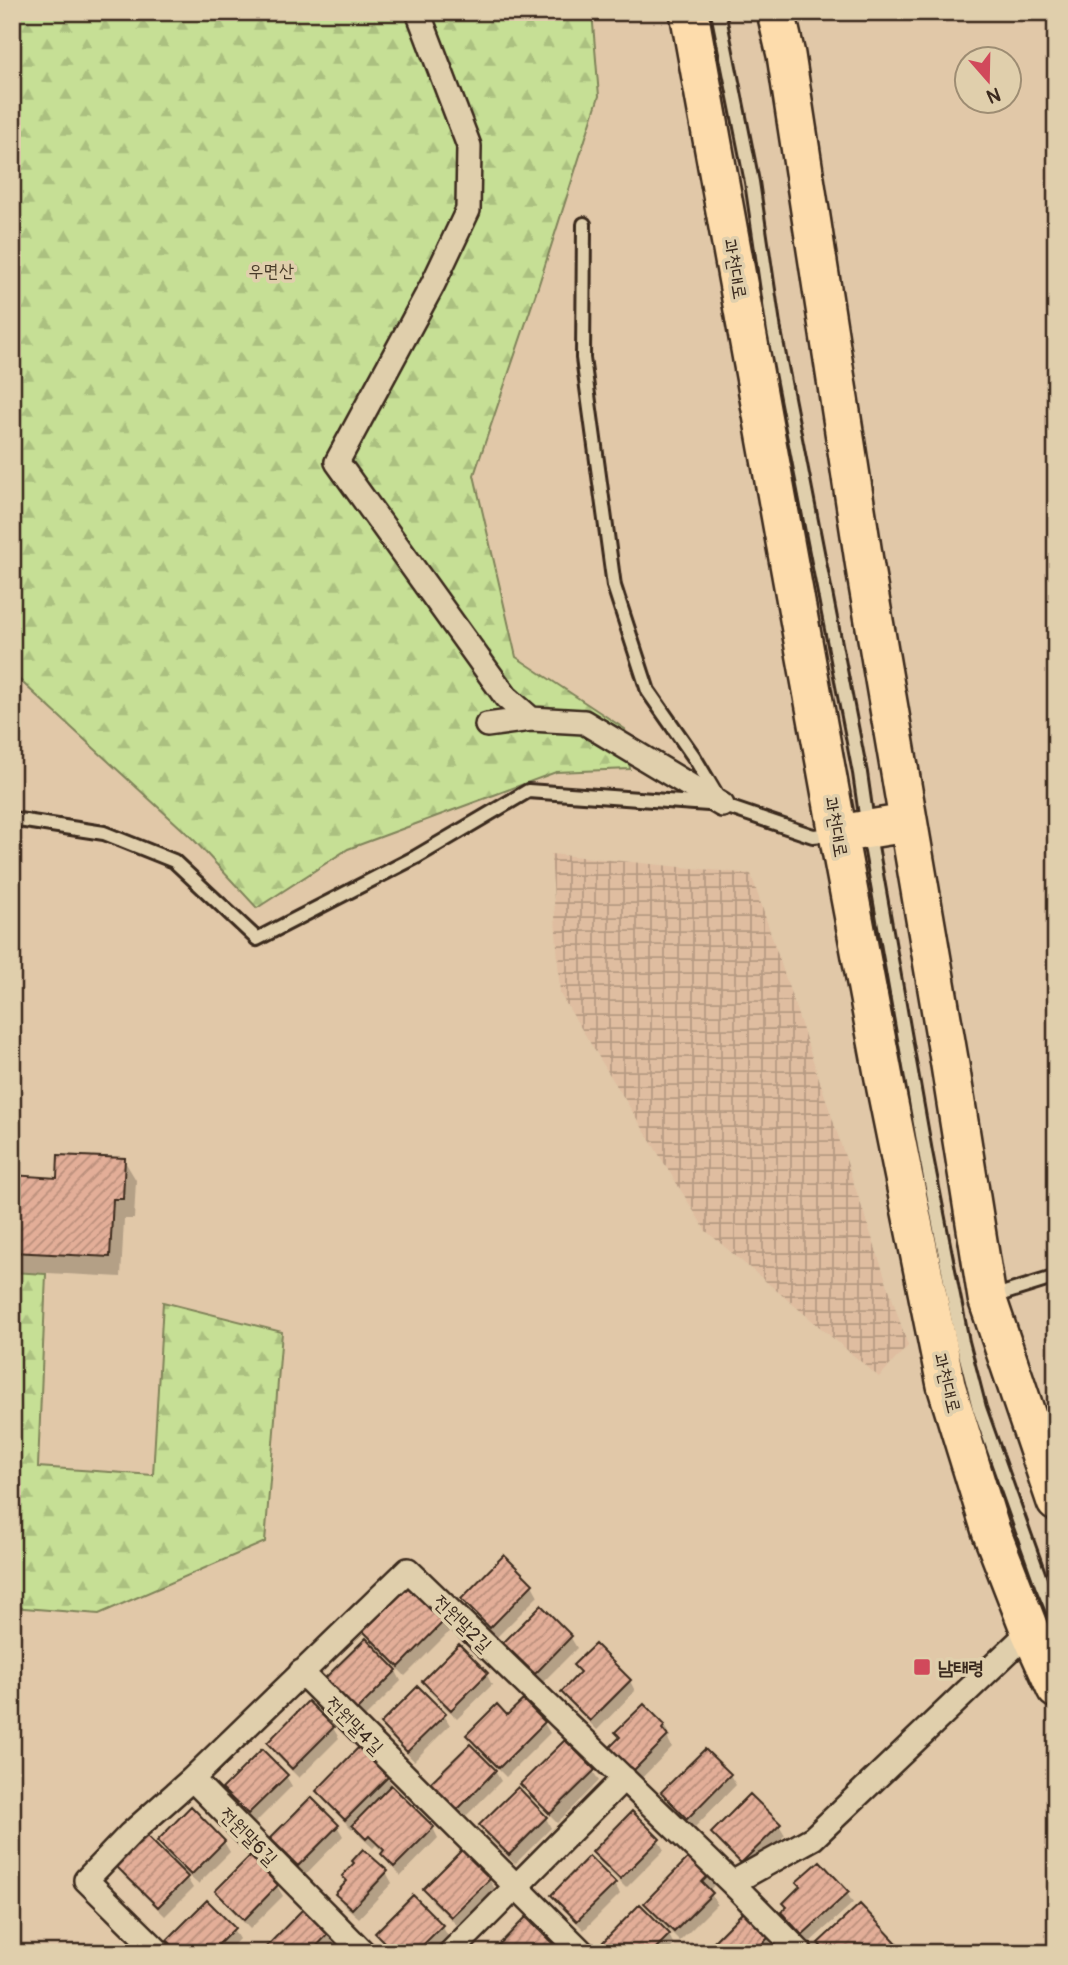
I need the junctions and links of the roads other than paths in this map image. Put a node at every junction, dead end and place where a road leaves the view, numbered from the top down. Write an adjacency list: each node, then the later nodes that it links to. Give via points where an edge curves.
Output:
1 (418, 12): 6 (street, via 469,146 468,209 433,284 337,461 506,697)
2 (690, 12): 11 (main road, 과천대로)
3 (718, 12): 11 (lane, via 860,773)
4 (780, 18): 10 (main road)
5 (584, 224): 8 (lane, via 583,358 614,586 648,691)
6 (531, 719): 7 (street); 8 (street, via 584,722)
7 (487, 725)
8 (722, 805): 9 (lane, via 528,791 416,857 257,939 174,861 104,833); 11 (lane, via 813,836)
9 (12, 819)
10 (907, 823): 11 (main road); 13 (main road)
11 (853, 832): 15 (main road, 과천대로, via 888,1102 946,1385 991,1531)
12 (1056, 1278): 13 (lane)
13 (987, 1298): 14 (main road)
14 (1056, 1502)
15 (1043, 1624): 17 (main road, 과천대로); 20 (street, via 813,1838)
16 (301, 1672): 18 (street, 전원말2길, via 408,1570); 19 (street); 21 (street, 전원말4길)
17 (1056, 1689)
18 (624, 1778): 20 (street, 전원말2길); 21 (street)
19 (192, 1779): 22 (street, via 86,1880); 23 (street, 전원말6길)
20 (733, 1883): 26 (street, 전원말2길)
21 (516, 1886): 24 (street); 25 (street, 전원말4길)
22 (160, 1953)
23 (364, 1953)
24 (450, 1953)
25 (583, 1953)
26 (801, 1953)

